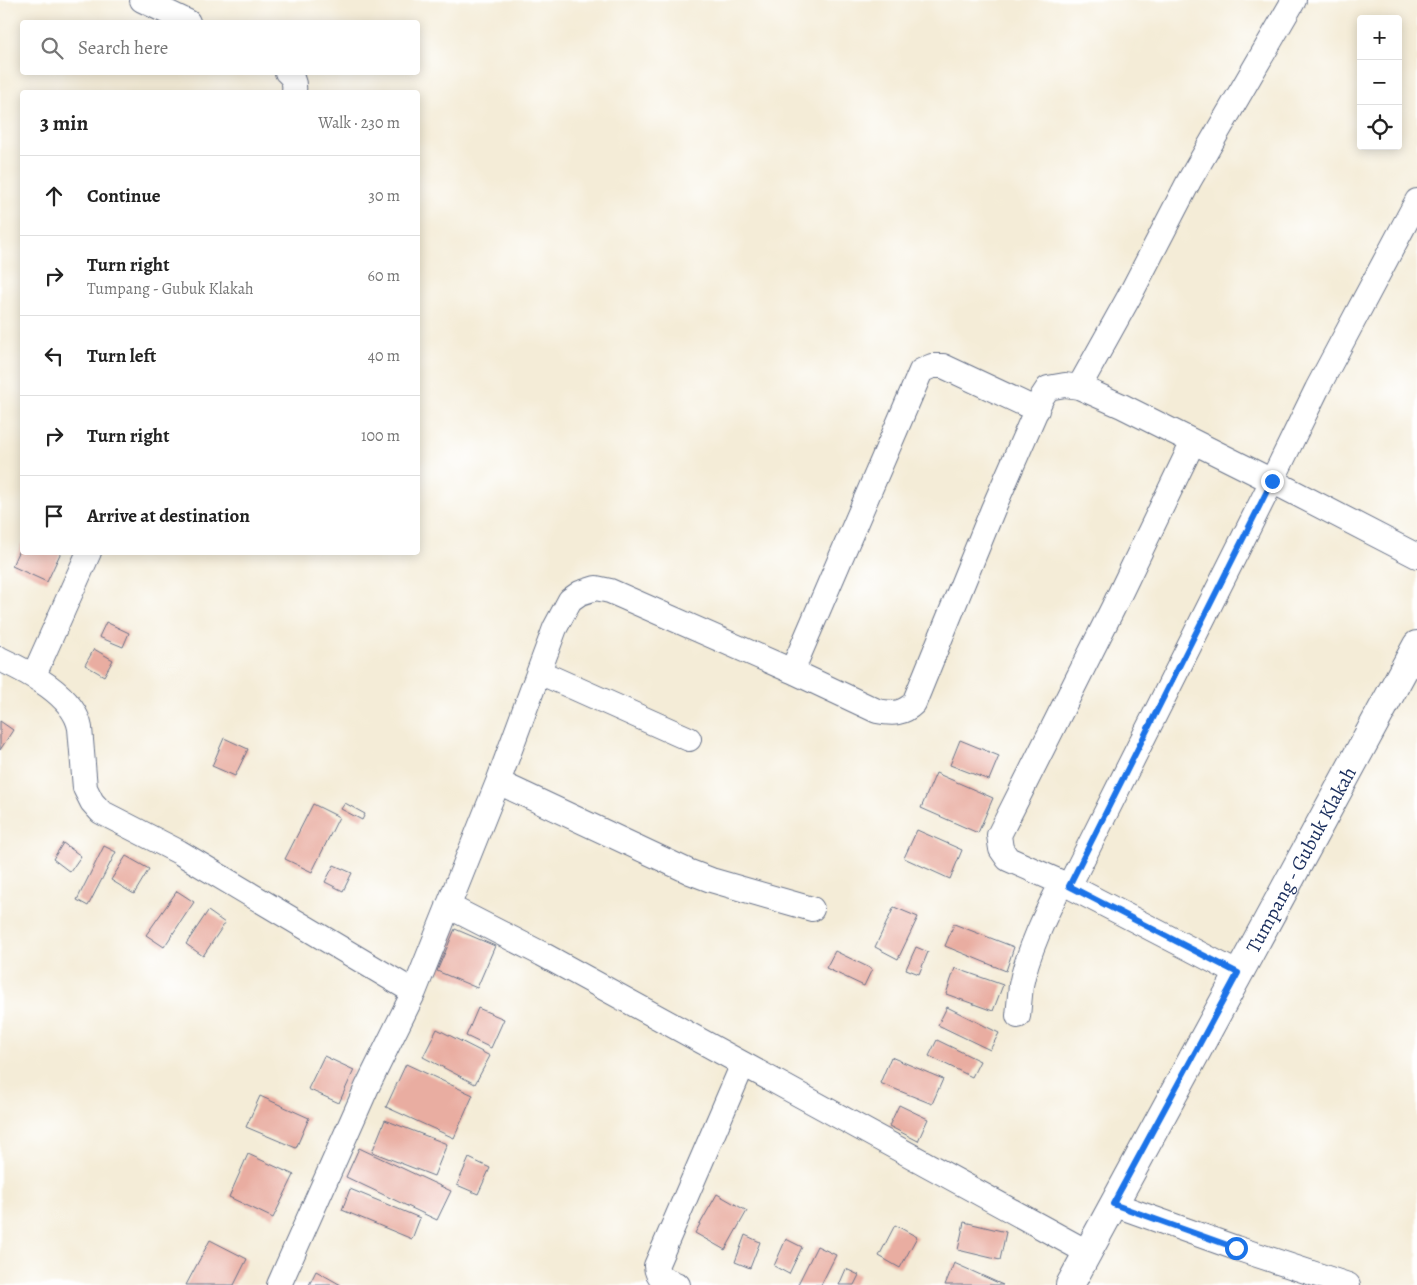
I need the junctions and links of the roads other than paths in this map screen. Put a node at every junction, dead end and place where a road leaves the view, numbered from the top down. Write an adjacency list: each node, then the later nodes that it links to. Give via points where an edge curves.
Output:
1 (142, 0): 3 (street)
2 (1294, 0): 7 (street, via 1189,181)
3 (184, 20)
4 (291, 75): 5 (street)
5 (294, 90)
6 (1417, 201): 10 (street)
7 (1079, 387): 8 (street, via 1048,388); 9 (street)
8 (1037, 410): 15 (street, via 914,703 898,713 877,710); 15 (street, via 943,366 921,371)
9 (1193, 442): 10 (street); 20 (street, via 999,835 1000,849 1008,859)
10 (1272, 481): 12 (street); 20 (street)
11 (88, 555): 17 (street)
12 (1417, 556)
13 (1417, 645): 23 (main road, Tumpang - Gubuk Klakah)
14 (0, 659): 17 (street)
15 (792, 671): 16 (street, via 652,608 596,588 570,600)
16 (539, 672): 18 (street); 19 (street)
17 (34, 675): 24 (street, via 73,708 78,718 85,788 101,812 179,852)
18 (690, 739)
19 (498, 782): 21 (street); 22 (street, via 690,872)
20 (1065, 884): 23 (street); 25 (street, via 1051,903 1030,956)
21 (448, 906): 24 (street); 26 (street)
22 (812, 909)
23 (1238, 973): 27 (main road, Tumpang - Gubuk Klakah)
24 (414, 992): 29 (street, via 367,1087)
25 (1018, 1016)
26 (743, 1064): 28 (street); 30 (street, via 656,1266 659,1278)
27 (1113, 1204): 28 (main road, Tumpang - Gubuk Klakah); 32 (street)
28 (1087, 1252): 31 (main road, Tumpang - Gubuk Klakah)
29 (279, 1285)
30 (678, 1285)
31 (1070, 1285)
32 (1348, 1285)

